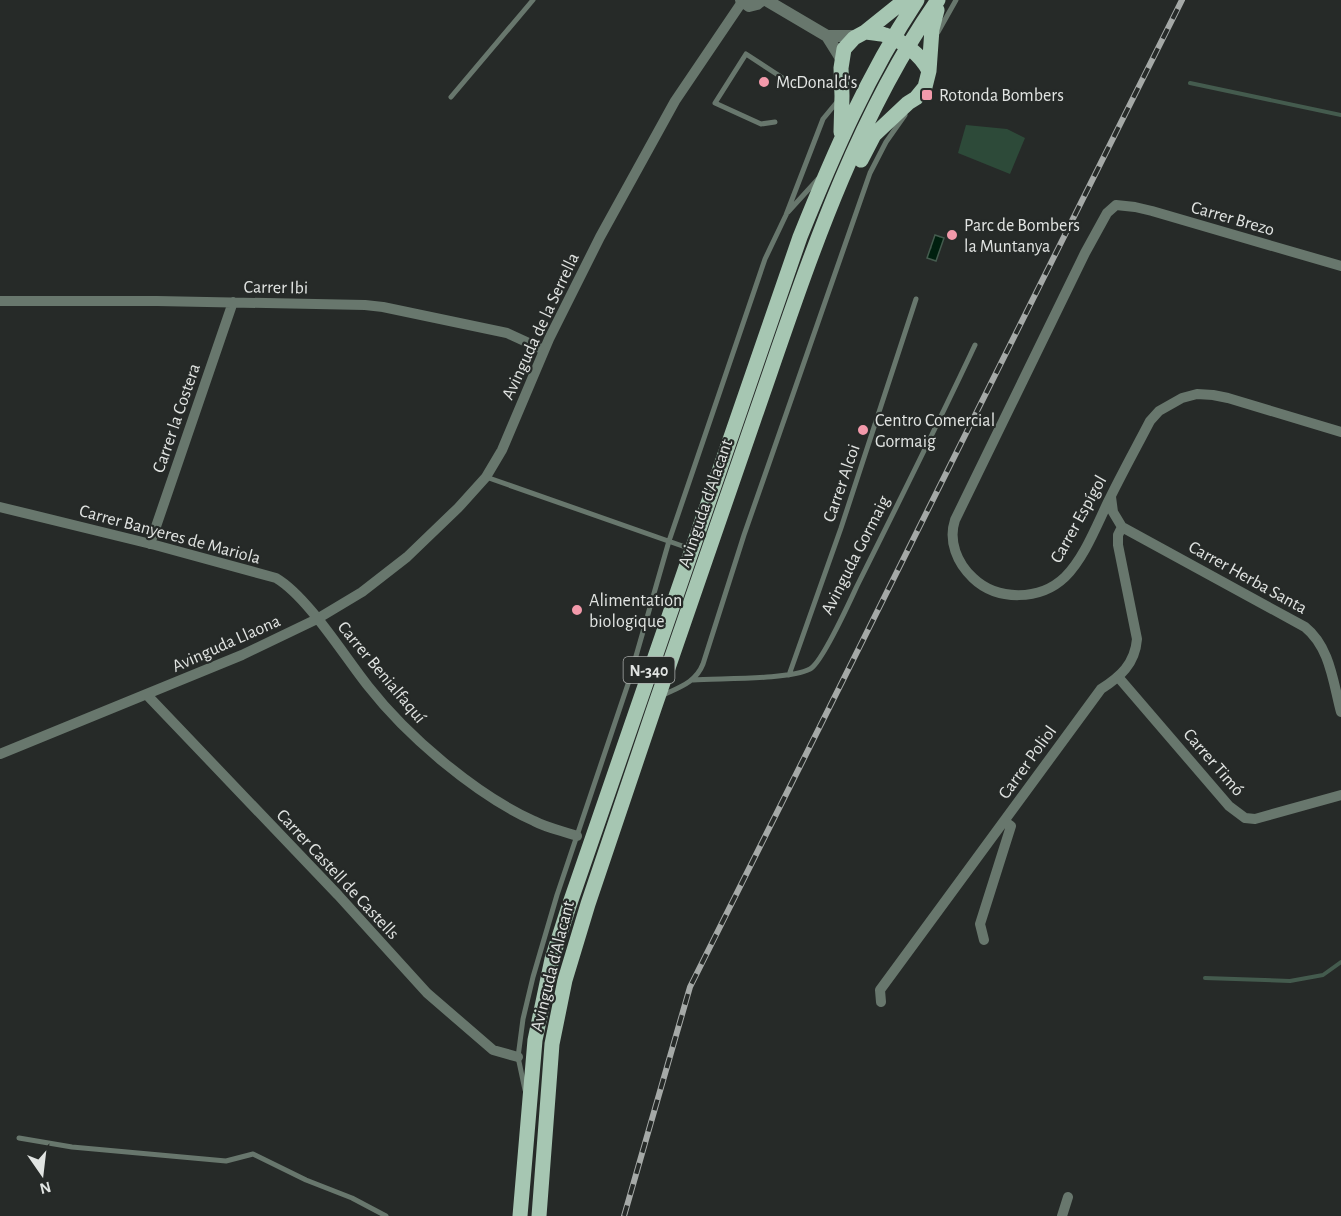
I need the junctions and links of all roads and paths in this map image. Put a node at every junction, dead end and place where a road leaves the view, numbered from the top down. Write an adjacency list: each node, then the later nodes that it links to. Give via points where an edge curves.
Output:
1 (533, 0): 18 (lane)
2 (764, 0): 7 (street, via 753,6); 9 (street)
3 (905, 0): 8 (main road)
4 (917, 0): 10 (main road, Avinguda d'Alacant / N-340)
5 (939, 0): 11 (main road); 12 (main road, Avinguda d'Alacant / N-340)
6 (956, 0): 11 (lane)
7 (741, 1): 32 (street, Avinguda de la Serrella, via 675,101 600,237)
8 (862, 34): 9 (street); 10 (main road, via 885,34); 13 (main road, via 844,49)
9 (827, 36): 13 (street)
10 (893, 39): 12 (main road); 16 (main road, Avinguda d'Alacant / N-340)
11 (931, 44): 14 (main road)
12 (907, 48): 14 (main road, via 920,57); 19 (main road, Avinguda d'Alacant / N-340)
13 (841, 64): 16 (main road, via 844,78); 17 (main road)
14 (929, 71): 20 (main road, via 925,87)
15 (795, 86): 21 (lane, via 746,54 715,103 761,124)
16 (863, 92): 19 (main road); 22 (main road, Avinguda d'Alacant / N-340)
17 (842, 96): 22 (main road); 26 (lane, via 823,119)
18 (451, 97)
19 (879, 100): 20 (main road, via 893,106); 24 (main road, Avinguda d'Alacant / N-340)
20 (912, 101): 24 (main road, via 874,135 854,175); 44 (lane, via 870,173 703,664)
21 (775, 122)
22 (841, 140): 23 (main road, Avinguda d'Alacant / N-340)
23 (827, 169): 26 (lane); 40 (main road, Avinguda d'Alacant / N-340)
24 (832, 202): 46 (main road, Avinguda d'Alacant / N-340)
25 (1116, 205): 27 (street, Carrer Brezo, via 1152,211); 35 (street, Carrer Espígol, via 1107,213 1085,253 955,520 954,547 969,575 991,590 1017,595 1043,591 1071,571)
26 (786, 215): 38 (lane, via 765,259)
27 (1341, 266)
28 (916, 298): 42 (lane, Carrer Alcoi)
29 (0, 301): 30 (street, Carrer Ibi)
30 (233, 302): 32 (street, Carrer Ibi, via 383,307 507,333); 39 (street, Carrer la Costera)
31 (975, 345): 42 (lane, Avinguda Gormaig, via 816,665)
32 (544, 350): 34 (street, Avinguda de la Serrella, via 502,450)
33 (1341, 432): 35 (street, Carrer Espígol, via 1228,398 1197,394 1182,398 1150,421)
34 (486, 477): 38 (lane); 41 (street, Avinguda de la Serrella, via 407,557 362,592)
35 (1112, 495): 37 (street, via 1113,512)
36 (0, 507): 39 (street, Carrer Banyeres de Mariola)
37 (1122, 526): 43 (street, Carrer Poliol, via 1119,551 1137,649); 47 (street, Carrer Herba Santa, via 1305,627 1326,653)
38 (669, 541): 40 (lane); 51 (lane, via 628,684)
39 (150, 544): 41 (street, Carrer Banyeres de Mariola, via 276,578)
40 (691, 549): 55 (main road, Avinguda d'Alacant / N-340, via 552,959 535,1040)
41 (317, 619): 45 (street, Avinguda Llaona); 51 (street, Carrer Benialfaquí, via 370,689 433,754 508,808)
42 (789, 675): 44 (lane, Avinguda Gormaig)
43 (1119, 678): 49 (street, Carrer Timó, via 1229,806 1245,818 1255,819); 50 (street, Carrer Poliol, via 1101,689)
44 (693, 680): 46 (lane)
45 (147, 695): 48 (street, Avinguda Llaona); 54 (street, Carrer Castell de Castells, via 427,993 494,1050)
46 (659, 696): 60 (main road, Avinguda d'Alacant / N-340, via 565,980 550,1065)
47 (1341, 712)
48 (0, 754)
49 (1341, 795)
50 (1004, 821): 52 (street, via 1011,826 980,924); 53 (street, Carrer Poliol, via 880,990)
51 (577, 836): 54 (lane, via 533,977)
52 (984, 940)
53 (881, 1002)
54 (518, 1058): 55 (lane)
55 (529, 1106): 59 (main road, Avinguda d'Alacant / N-340)
56 (20, 1138): 58 (lane, via 72,1147 226,1161 253,1154)
57 (1068, 1197): 61 (street)
58 (386, 1216)
59 (520, 1216)
60 (539, 1216)
61 (1062, 1216)

